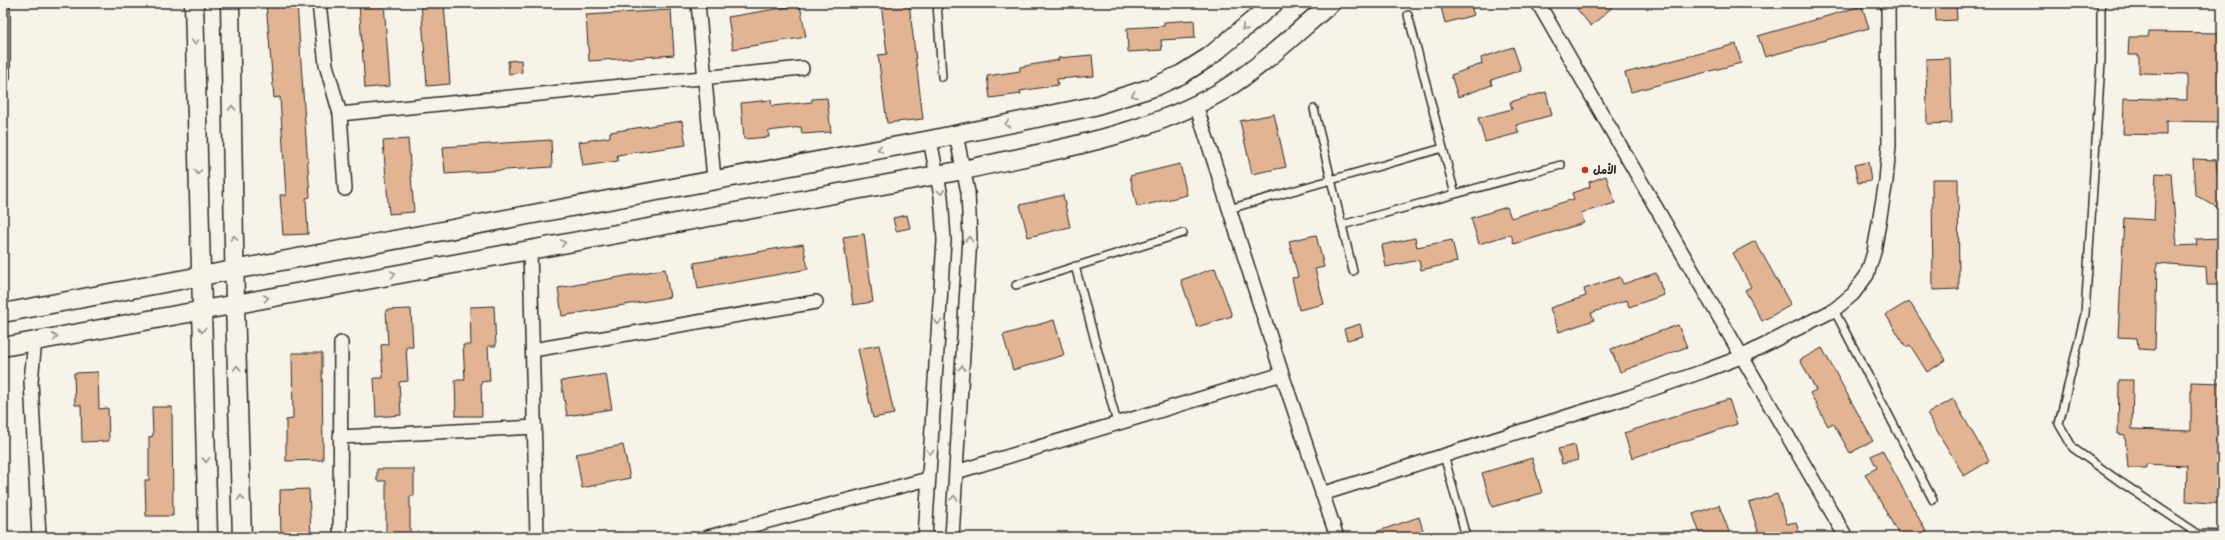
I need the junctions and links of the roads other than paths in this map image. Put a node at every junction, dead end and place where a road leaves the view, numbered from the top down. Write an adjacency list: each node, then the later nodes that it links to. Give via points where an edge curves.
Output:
1 (194, 3): 37 (main road, one-way to 37)
2 (230, 3): 35 (main road, one-way to 2)
3 (319, 3): 19 (street, via 326,65)
4 (698, 3): 16 (street)
5 (937, 3): 15 (lane)
6 (1274, 3): 20 (main road, one-way to 20, via 1209,57 1154,88 1094,106)
7 (1331, 3): 17 (main road, via 1254,68)
8 (1538, 3): 48 (street)
9 (1888, 3): 42 (street, via 1889,144 1881,216 1867,275 1853,294)
10 (2101, 3): 58 (lane, via 2101,62 2085,314 2058,424 2074,448 2119,481 2198,534)
11 (3, 11): 14 (street)
12 (1408, 16): 22 (lane)
13 (802, 68): 16 (street)
14 (3, 77)
15 (942, 77)
16 (704, 78): 19 (street); 26 (street)
17 (1196, 105): 24 (main road, via 1139,129); 30 (street)
18 (1314, 109): 27 (lane)
19 (340, 114): 28 (street)
20 (956, 135): 21 (main road); 24 (street)
21 (930, 140): 25 (street); 26 (main road, one-way to 26)
22 (1443, 148): 27 (lane); 29 (lane)
23 (1561, 165): 29 (lane)
24 (964, 170): 25 (main road); 54 (street, one-way to 24, via 970,237)
25 (938, 175): 33 (main road, one-way to 25); 55 (street, one-way to 55, via 944,240)
26 (714, 180): 35 (main road)
27 (1331, 180): 30 (lane); 31 (lane)
28 (345, 189)
29 (1455, 194): 31 (lane)
30 (1229, 209): 49 (street)
31 (1342, 225): 36 (lane)
32 (1183, 233): 34 (lane)
33 (530, 249): 40 (main road, one-way to 33); 47 (street)
34 (1075, 266): 38 (lane); 50 (lane)
35 (234, 268): 37 (main road); 40 (main road)
36 (1353, 272)
37 (200, 275): 41 (main road); 43 (main road)
38 (1016, 285)
39 (816, 302): 47 (street)
40 (235, 304): 41 (main road); 61 (main road, one-way to 40)
41 (201, 309): 44 (main road, one-way to 41); 60 (main road, one-way to 60)
42 (1834, 310): 48 (street); 57 (lane)
43 (3, 313)
44 (35, 340): 46 (main road); 59 (street, via 32,381)
45 (341, 343): 52 (street)
46 (3, 346)
47 (533, 350): 51 (street)
48 (1741, 357): 53 (street, via 1652,390); 69 (street)
49 (1282, 374): 50 (street); 56 (street)
50 (1117, 423): 54 (street)
51 (534, 427): 52 (street); 63 (street)
52 (340, 436): 62 (street)
53 (1444, 456): 56 (street); 68 (lane)
54 (956, 472): 66 (street, one-way to 54)
55 (928, 479): 64 (street); 65 (street)
56 (1322, 494): 67 (street)
57 (1933, 500)
58 (2222, 535)
59 (39, 537)
60 (208, 537)
61 (242, 537)
62 (340, 537)
63 (537, 537)
64 (708, 537)
65 (925, 537)
66 (952, 537)
67 (1337, 537)
68 (1466, 537)
69 (1846, 537)

